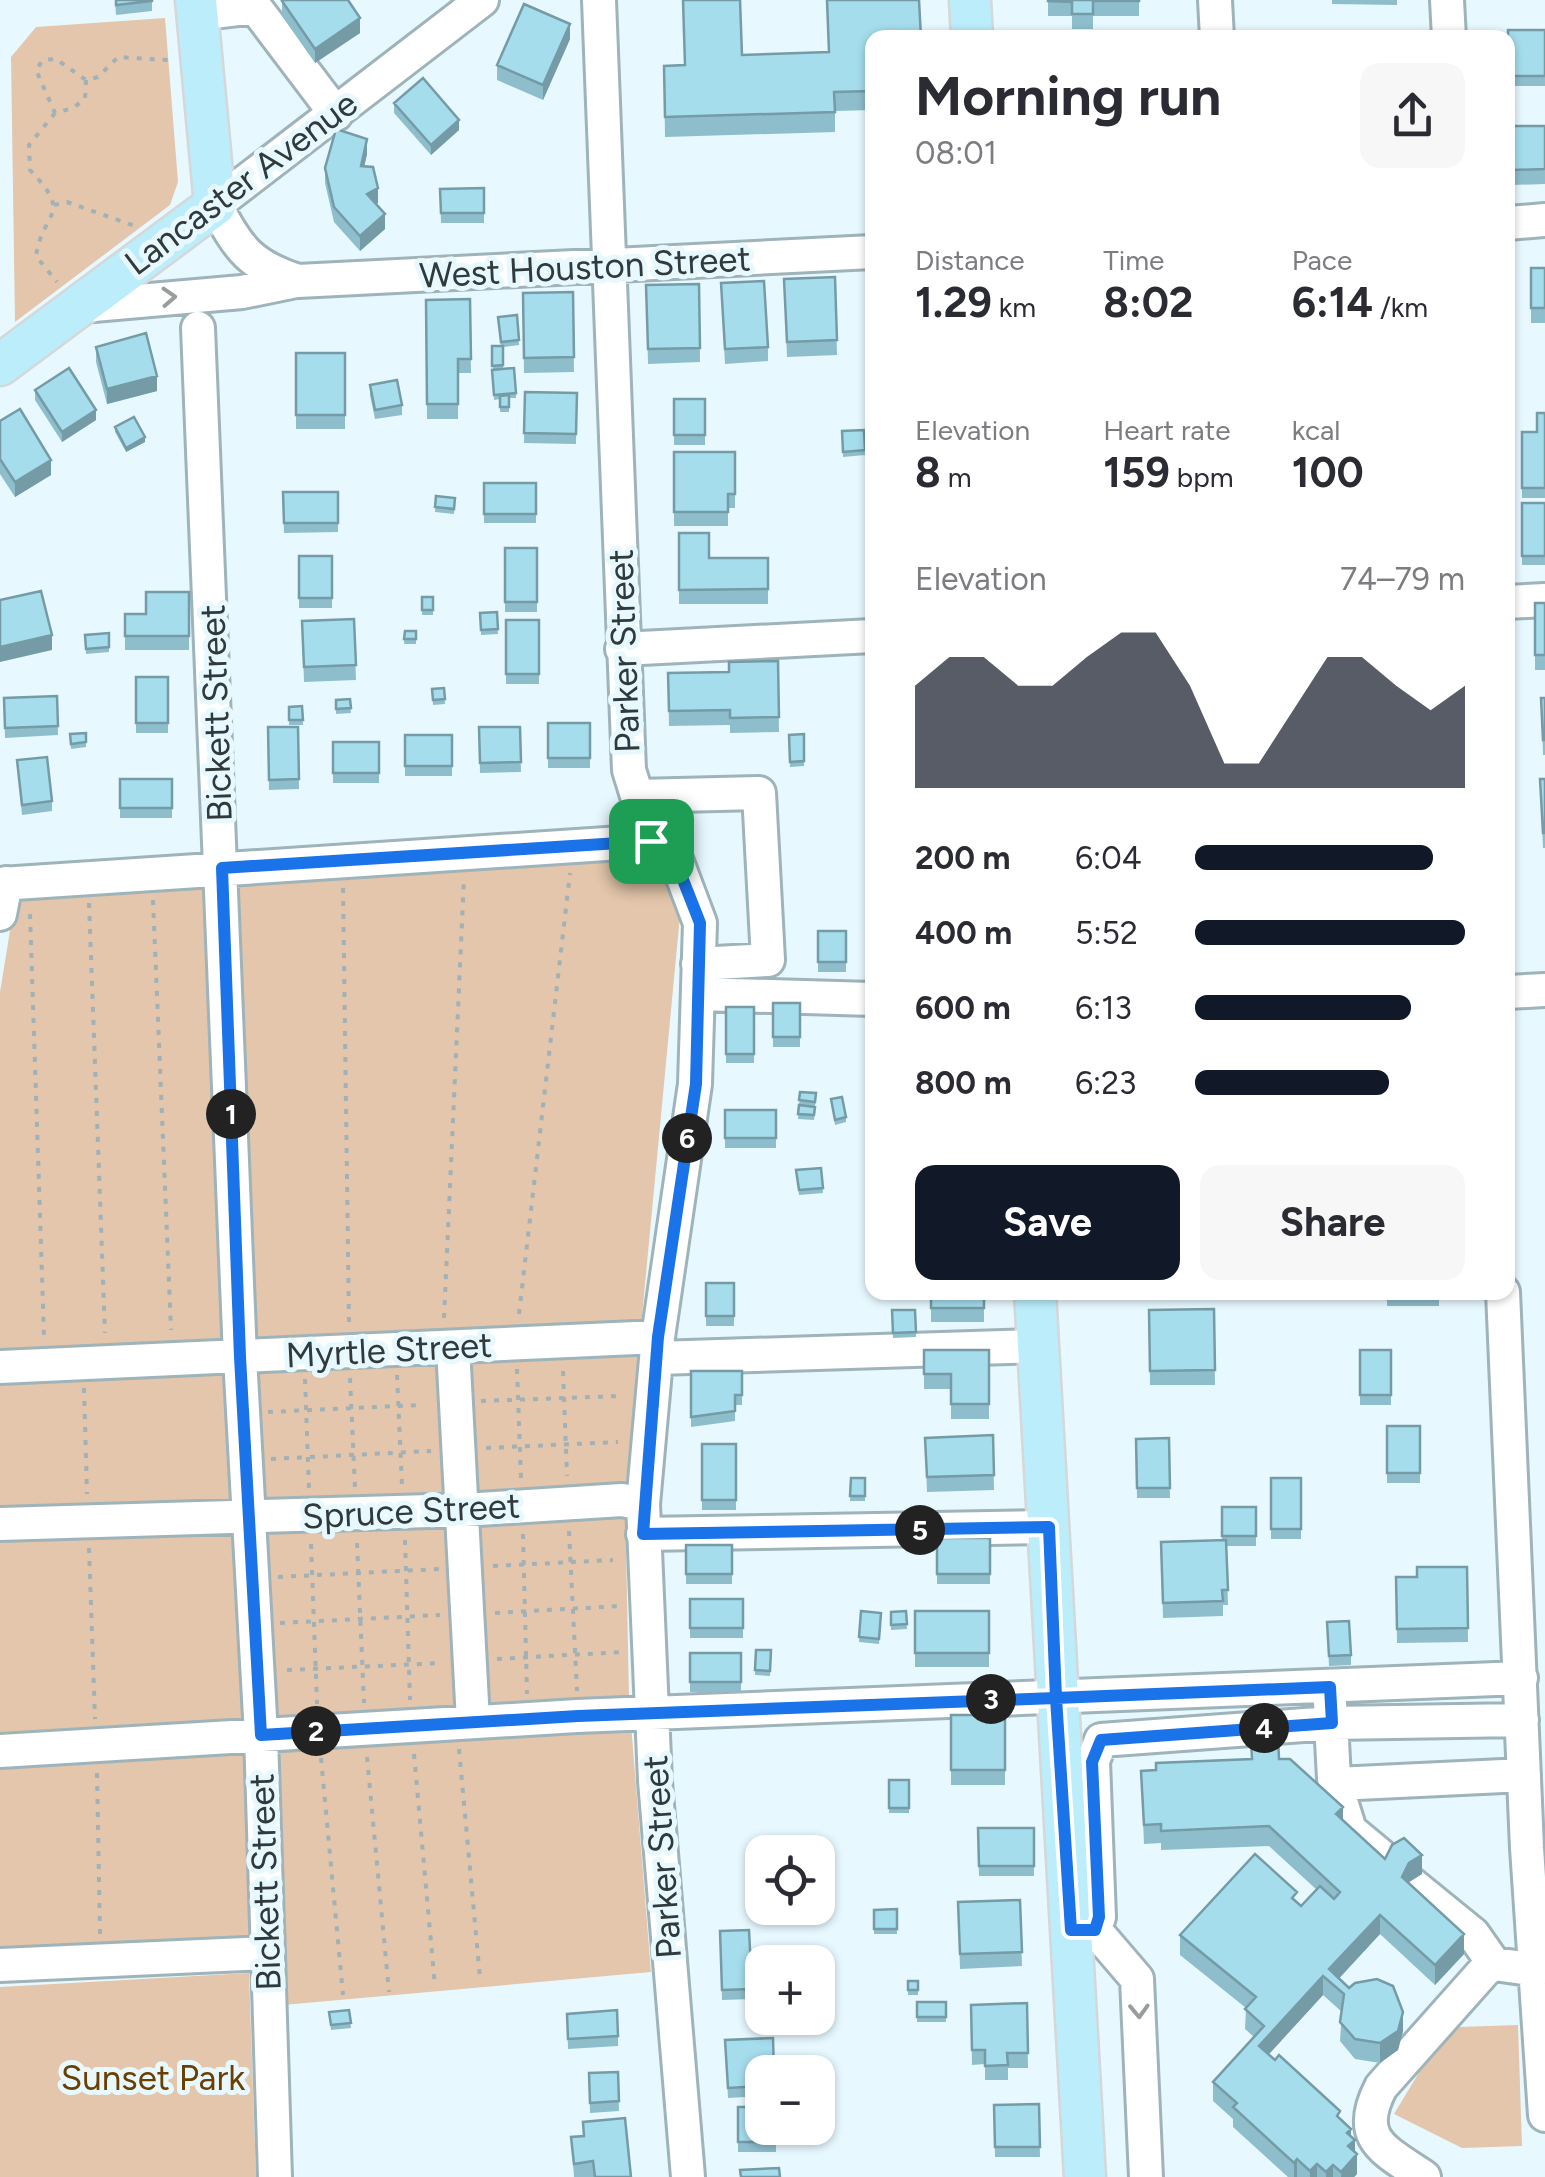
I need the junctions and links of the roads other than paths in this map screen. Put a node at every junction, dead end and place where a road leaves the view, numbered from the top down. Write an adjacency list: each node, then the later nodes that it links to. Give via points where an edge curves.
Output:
1 (599, 0): 15 (street, Parker Street)
2 (970, 0): 7 (main road)
3 (1215, 0): 8 (street)
4 (1447, 0): 9 (street)
5 (470, 4): 10 (street, Lancaster Avenue)
6 (197, 7): 10 (street, via 255,7); 11 (main road)
7 (972, 30)
8 (1216, 30)
9 (1449, 30)
10 (336, 114): 11 (street, Lancaster Avenue)
11 (215, 205): 16 (street, West Houston Street, via 242,252 267,271); 17 (main road, Lancaster Avenue)
12 (1545, 220): 13 (street)
13 (1515, 222)
14 (865, 252): 15 (street, West Houston Street)
15 (612, 267): 16 (street, West Houston Street); 23 (street, Parker Street)
16 (298, 281): 17 (street, West Houston Street, one-way to 16, via 242,292)
17 (68, 299): 19 (main road, Lancaster Avenue)
18 (198, 328): 26 (street, Bickett Street)
19 (0, 365)
20 (1545, 600): 21 (street)
21 (1515, 602)
22 (865, 636): 23 (street)
23 (622, 649): 24 (street, Parker Street)
24 (637, 796): 25 (street, Parker Street); 28 (street, via 759,793 768,960)
25 (651, 841): 26 (street); 28 (street, Parker Street, via 676,862 691,894 700,923)
26 (222, 868): 27 (street); 37 (street, Bickett Street)
27 (9, 899)
28 (698, 980): 31 (street); 35 (street, Parker Street, via 696,1084)
29 (1545, 990): 30 (street)
30 (1515, 992)
31 (865, 997)
32 (1035, 1300): 34 (main road)
33 (1502, 1300): 44 (street)
34 (1038, 1346): 35 (street, Myrtle Street); 43 (main road)
35 (657, 1347): 36 (street, Myrtle Street); 41 (street, Parker Street)
36 (447, 1348): 37 (street, Myrtle Street); 39 (street)
37 (240, 1357): 38 (street, Myrtle Street); 40 (street, Bickett Street)
38 (0, 1368)
39 (464, 1510): 40 (street, Spruce Street); 41 (street, Spruce Street, via 622,1500); 49 (street, via 470,1661)
40 (250, 1518): 42 (street, Spruce Street); 51 (street, Bickett Street)
41 (643, 1519): 43 (street, Spruce Street); 47 (street, Parker Street)
42 (0, 1524)
43 (1049, 1527): 46 (main road)
44 (1521, 1678): 45 (street); 48 (street)
45 (1330, 1687): 46 (street); 50 (street)
46 (1056, 1698): 47 (street); 55 (main road)
47 (652, 1713): 49 (street); 62 (street, Parker Street)
48 (1522, 1720): 50 (street); 53 (street)
49 (465, 1722): 51 (street)
50 (1332, 1723): 54 (street); 55 (street, via 1101,1740 1092,1762 1099,1917)
51 (261, 1735): 52 (street); 56 (street, Bickett Street)
52 (0, 1751)
53 (1524, 1775): 54 (street); 59 (street)
54 (1336, 1784): 57 (street, via 1350,1830 1473,1934)
55 (1083, 1930): 63 (main road); 64 (street, one-way to 64, via 1138,1979)
56 (268, 1953): 58 (street); 61 (street, Bickett Street)
57 (1494, 1964): 59 (street); 65 (street, via 1370,2108 1378,2146)
58 (0, 1965)
59 (1537, 1970): 60 (street)
60 (1545, 2116)
61 (274, 2177)
62 (688, 2177)
63 (1085, 2177)
64 (1146, 2177)
65 (1424, 2177)

